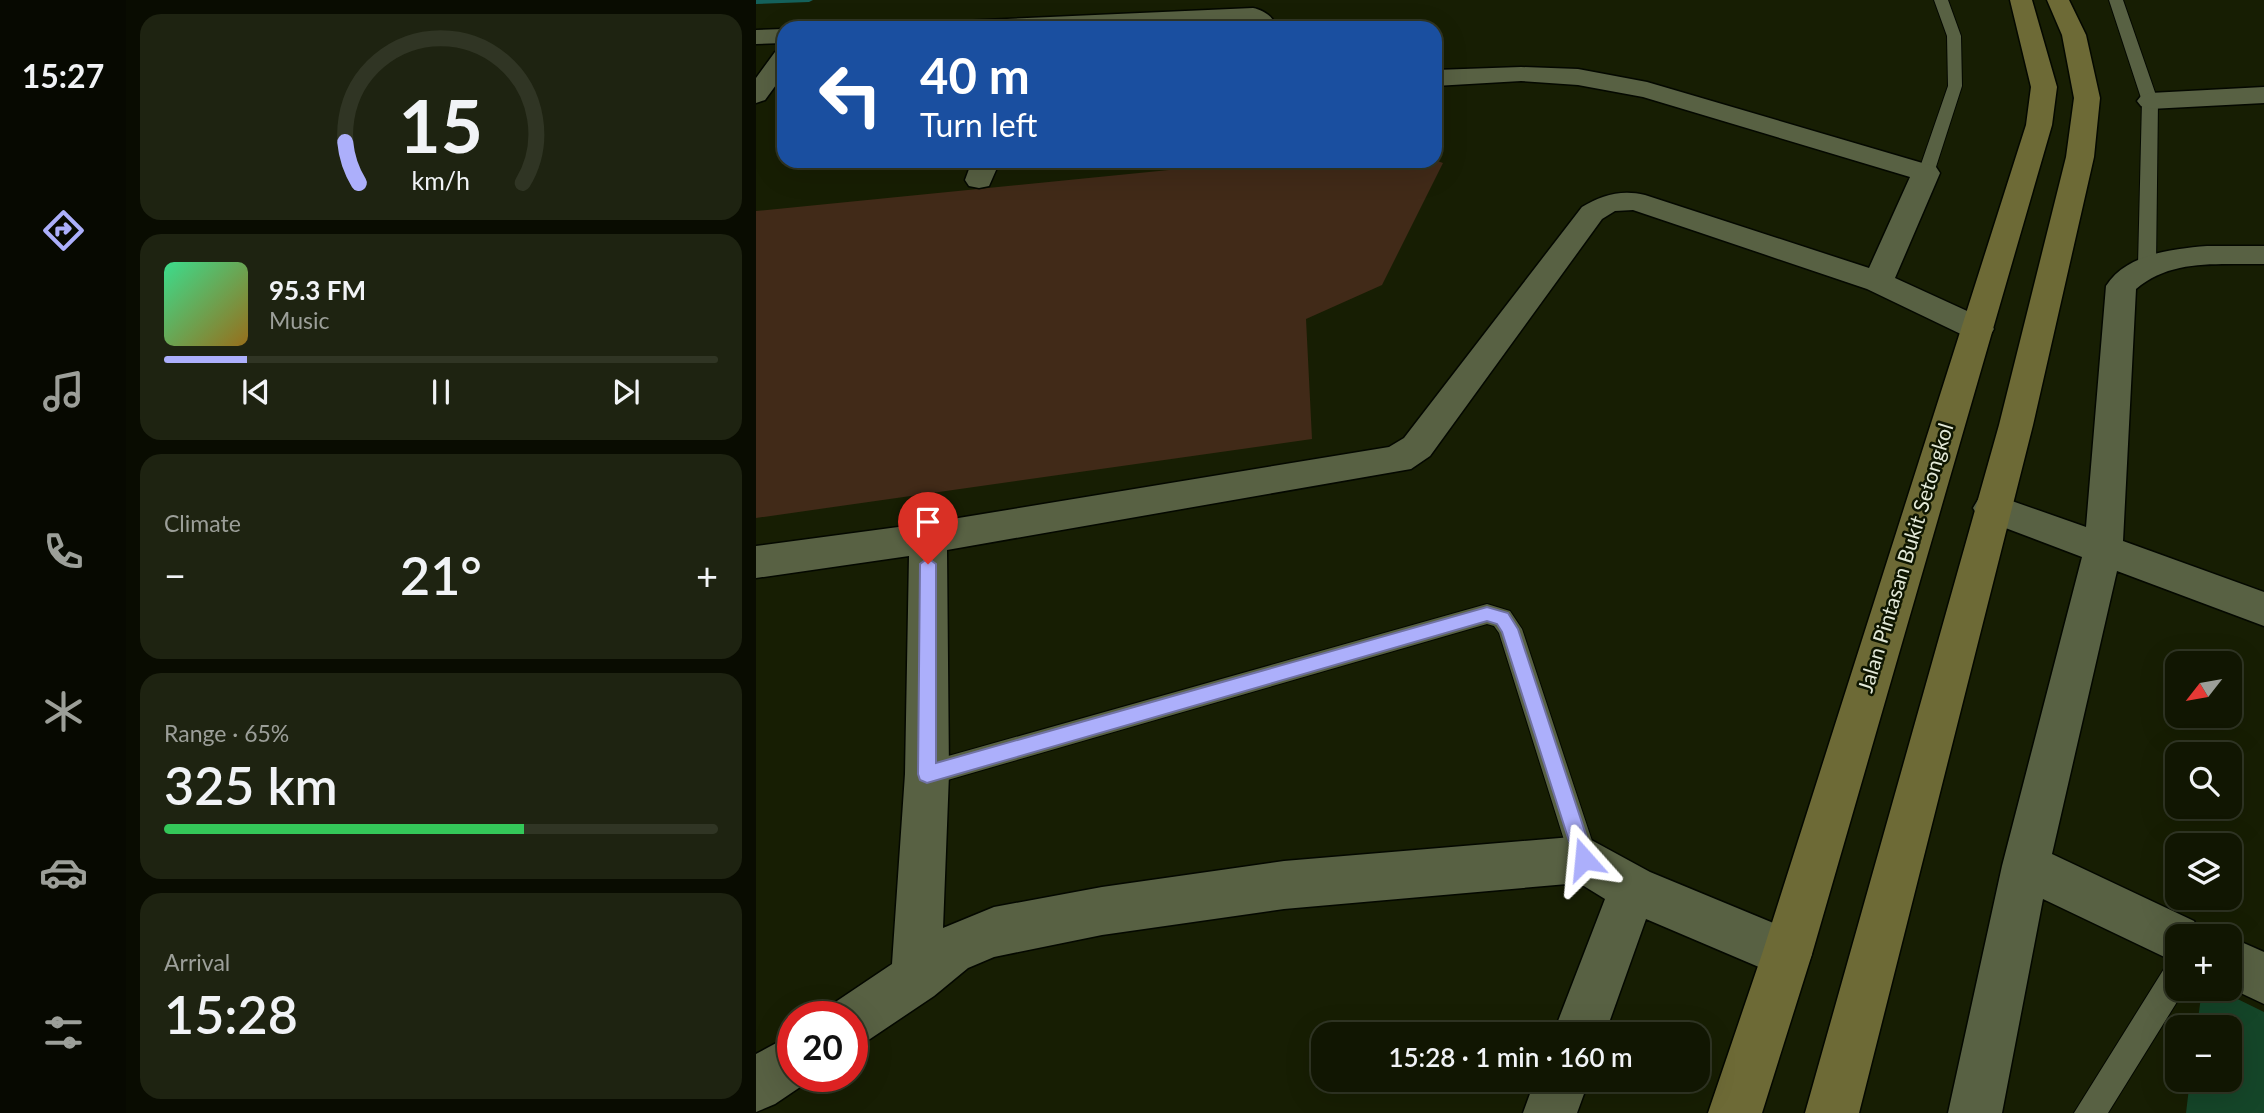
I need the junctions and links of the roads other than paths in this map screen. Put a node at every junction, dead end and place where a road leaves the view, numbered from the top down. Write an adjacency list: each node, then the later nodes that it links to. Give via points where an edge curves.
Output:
1 (1941, 0): 14 (lane, via 1954,36 1955,86)
2 (2021, 0): 18 (main road, Jalan Pintasan Bukit Setongkol, via 2044,87 2027,171)
3 (2058, 0): 19 (main road, via 2074,36 2087,98 2080,156 2017,425)
4 (2116, 0): 13 (lane)
5 (1132, 21): 6 (street, via 1253,15)
6 (1260, 21)
7 (777, 36): 8 (street)
8 (756, 37)
9 (777, 67): 12 (street)
10 (1442, 78): 14 (street, via 1578,77 1647,90)
11 (2264, 95): 13 (street)
12 (756, 96)
13 (2150, 101): 16 (lane)
14 (1926, 173): 17 (street)
15 (2264, 255): 16 (street, via 2162,260)
16 (2147, 265): 21 (street, via 2122,286)
17 (1878, 282): 18 (street); 20 (street, via 1634,201 1608,202 1591,213 1417,447 1398,459)
18 (1978, 329): 29 (main road, Jalan Pintasan Bukit Setongkol)
19 (1992, 508): 21 (street); 41 (main road)
20 (928, 538): 22 (street); 24 (street)
21 (2103, 550): 23 (street); 26 (street)
22 (756, 562)
23 (2264, 609)
24 (927, 774): 25 (lane, via 1487,614 1502,618 1510,629); 31 (street)
25 (1584, 859): 27 (street); 31 (street, via 1284,885 1102,911 994,932 950,950)
26 (2026, 866): 28 (street); 42 (street)
27 (1633, 889): 29 (street); 35 (street)
28 (2165, 932)
29 (1787, 954): 40 (main road, Jalan Pintasan Bukit Setongkol)
30 (2242, 968): 32 (street)
31 (916, 978): 34 (street)
32 (2264, 979)
33 (2165, 993): 43 (lane)
34 (868, 1010)
35 (1583, 1022)
36 (777, 1071): 37 (street)
37 (756, 1085)
38 (1558, 1092): 39 (street)
39 (1550, 1113)
40 (1735, 1113)
41 (1832, 1113)
42 (1975, 1113)
43 (2091, 1113)

